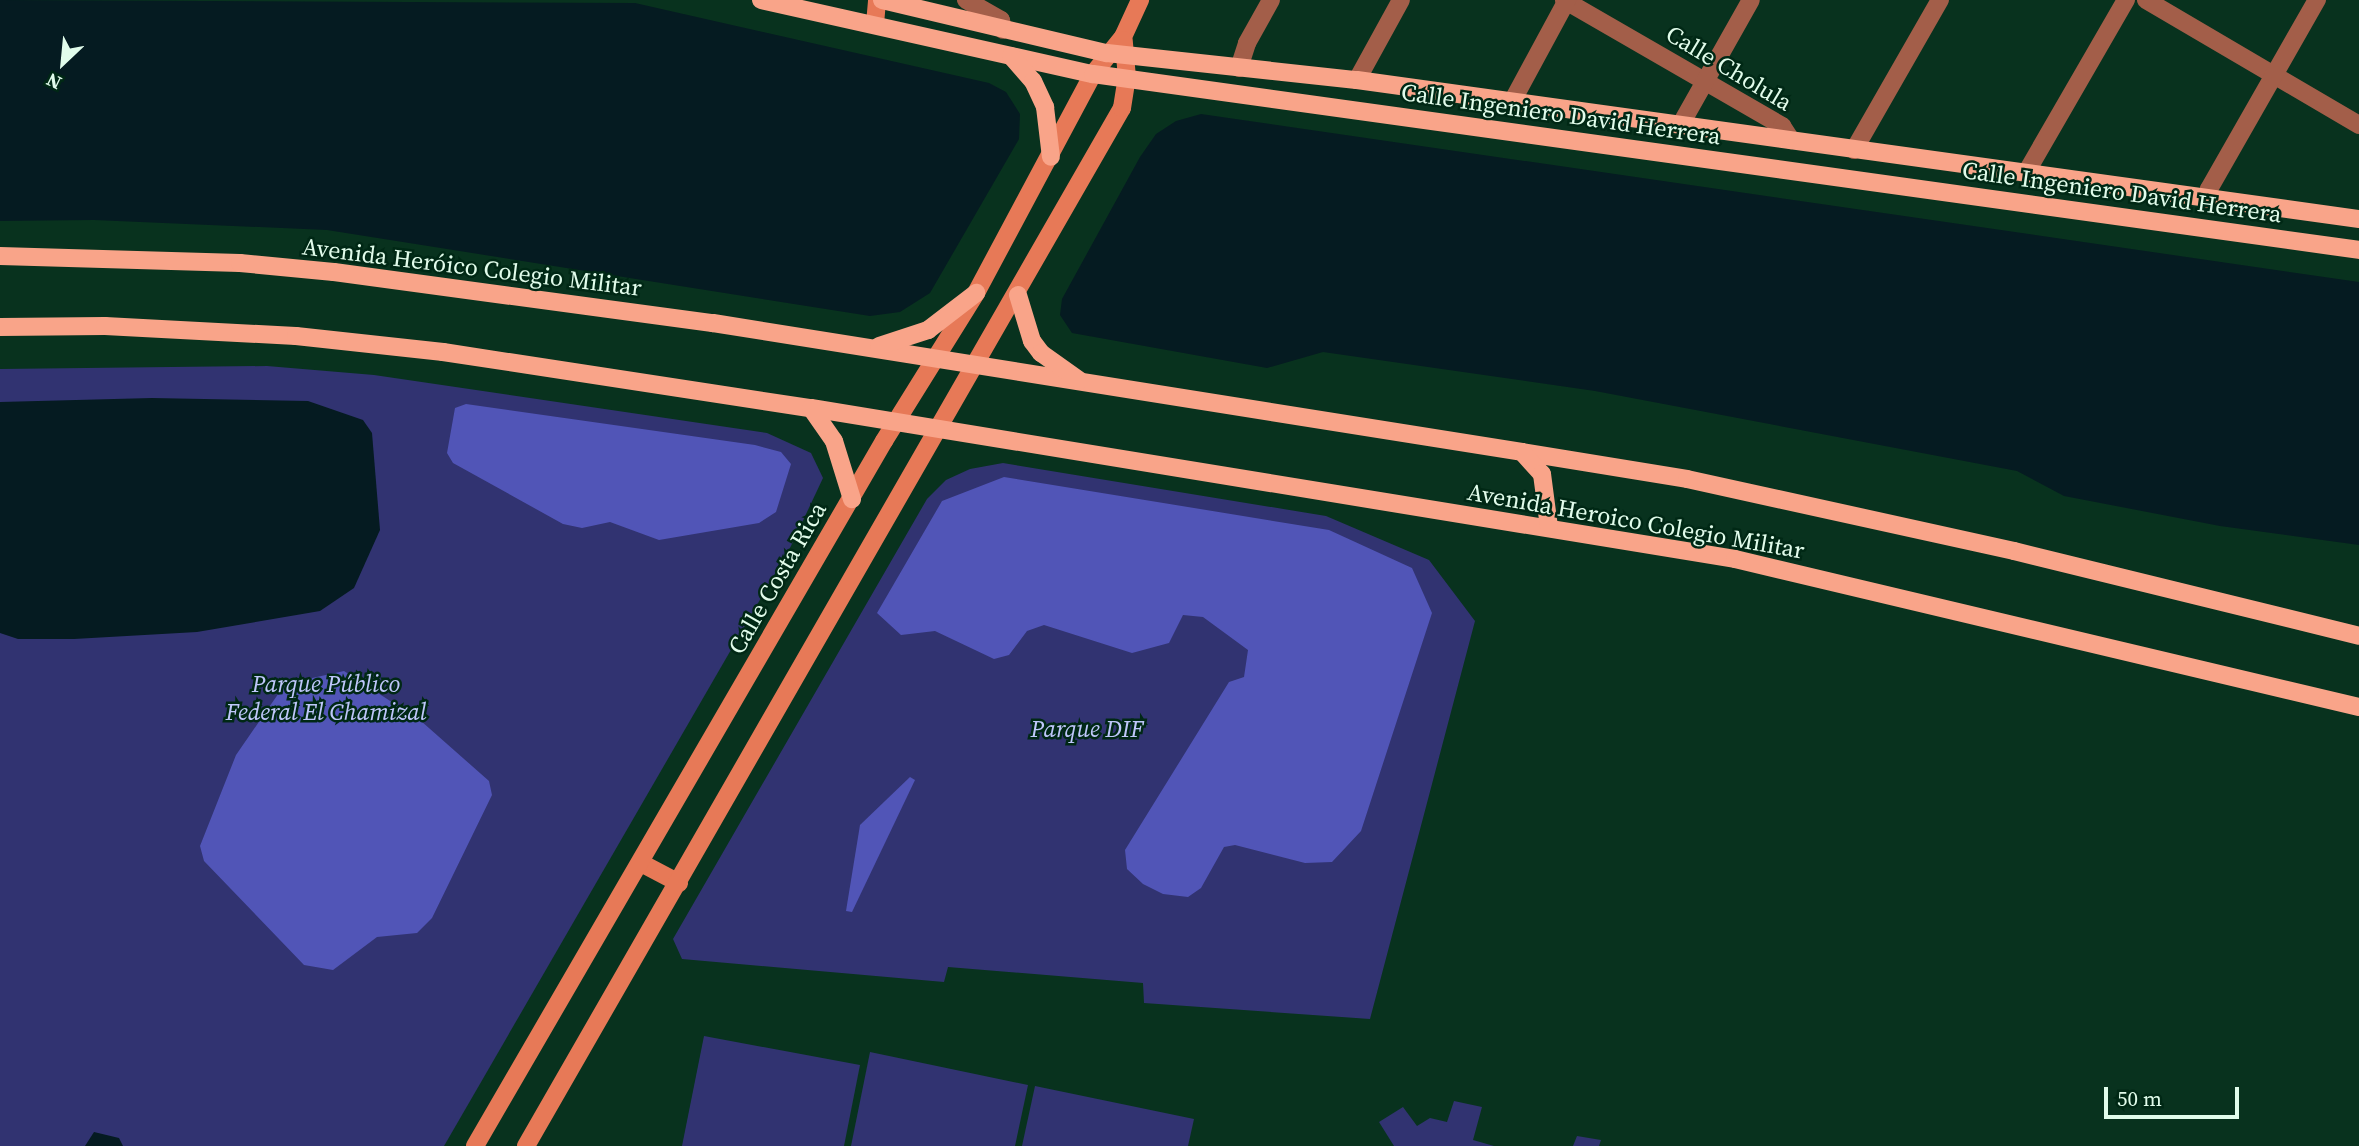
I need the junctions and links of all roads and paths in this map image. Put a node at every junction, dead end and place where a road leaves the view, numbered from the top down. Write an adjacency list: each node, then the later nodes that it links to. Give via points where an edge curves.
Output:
1 (761, 0): 13 (main road, Calle Ingeniero David Herrera)
2 (880, 0): 13 (main road); 14 (main road, Calle Ingeniero David Herrera)
3 (966, 0): 14 (street, via 1001,20)
4 (1140, 0): 15 (main road)
5 (1271, 0): 18 (street)
6 (1401, 0): 22 (street)
7 (1566, 0): 23 (street, Calle Cholula); 24 (street)
8 (1751, 0): 23 (street)
9 (1940, 0): 28 (street)
10 (2126, 0): 30 (street)
11 (2146, 0): 20 (street)
12 (2317, 0): 20 (street)
13 (875, 24): 17 (main road, Calle Ingeniero David Herrera)
14 (1003, 30): 16 (main road, Calle Ingeniero David Herrera)
15 (1124, 46): 16 (main road, Calle Ingeniero David Herrera); 18 (main road, Calle Ingeniero David Herrera); 21 (main road)
16 (1107, 52): 19 (main road, Calle Costa Rica)
17 (1011, 56): 19 (main road, Calle Ingeniero David Herrera); 29 (main road, via 1033,81 1045,107)
18 (1239, 68): 22 (main road, Calle Ingeniero David Herrera)
19 (1093, 74): 21 (main road, Calle Ingeniero David Herrera); 29 (main road, Calle Costa Rica)
20 (2273, 75): 26 (street); 31 (street, via 2209,188)
21 (1127, 78): 33 (main road, Calle Ingeniero David Herrera); 36 (main road, via 1122,108)
22 (1357, 80): 24 (main road, Calle Ingeniero David Herrera)
23 (1703, 80): 25 (street); 27 (street, Calle Cholula, via 1782,126)
24 (1513, 100): 25 (main road, Calle Ingeniero David Herrera)
25 (1681, 124): 27 (main road, Calle Ingeniero David Herrera)
26 (2359, 125)
27 (1791, 140): 28 (main road, Calle Ingeniero David Herrera)
28 (1854, 150): 30 (main road, Calle Ingeniero David Herrera)
29 (1051, 158): 35 (main road, Calle Costa Rica)
30 (2026, 173): 31 (main road, Calle Ingeniero David Herrera)
31 (2208, 199): 32 (main road, Calle Ingeniero David Herrera)
32 (2359, 219)
33 (2359, 250)
34 (0, 257): 38 (main road, Avenida Heróico Colegio Militar, via 214,262 334,272)
35 (976, 293): 38 (main road, via 928,330); 39 (main road, Calle Costa Rica)
36 (1018, 295): 40 (main road); 41 (main road, via 1026,326 1041,353)
37 (0, 327): 42 (main road, via 105,326 296,336 443,352)
38 (872, 348): 39 (main road, Avenida Heróico Colegio Militar)
39 (934, 359): 40 (main road, Avenida Heroico Colegio Militar); 43 (main road, Calle Costa Rica)
40 (975, 367): 41 (main road, Avenida Heroico Colegio Militar); 44 (main road)
41 (1085, 384): 45 (main road, Avenida Heroico Colegio Militar)
42 (811, 408): 43 (main road); 46 (main road, via 834,441)
43 (896, 422): 44 (main road, Avenida Heroico Colegio Militar); 46 (main road, Calle Costa Rica)
44 (936, 429): 47 (main road, Avenida Heroico Colegio Militar); 51 (main road)
45 (1522, 452): 47 (main road, via 1542,474); 48 (main road, Avenida Heroico Colegio Militar, via 1687,480 2014,551)
46 (852, 499): 50 (main road, Calle Costa Rica)
47 (1549, 527): 49 (main road, Avenida Heroico Colegio Militar, via 1735,559)
48 (2359, 636)
49 (2359, 707)
50 (641, 863): 51 (main road); 52 (main road, Calle Costa Rica)
51 (679, 883): 53 (main road)
52 (475, 1146)
53 (526, 1146)

